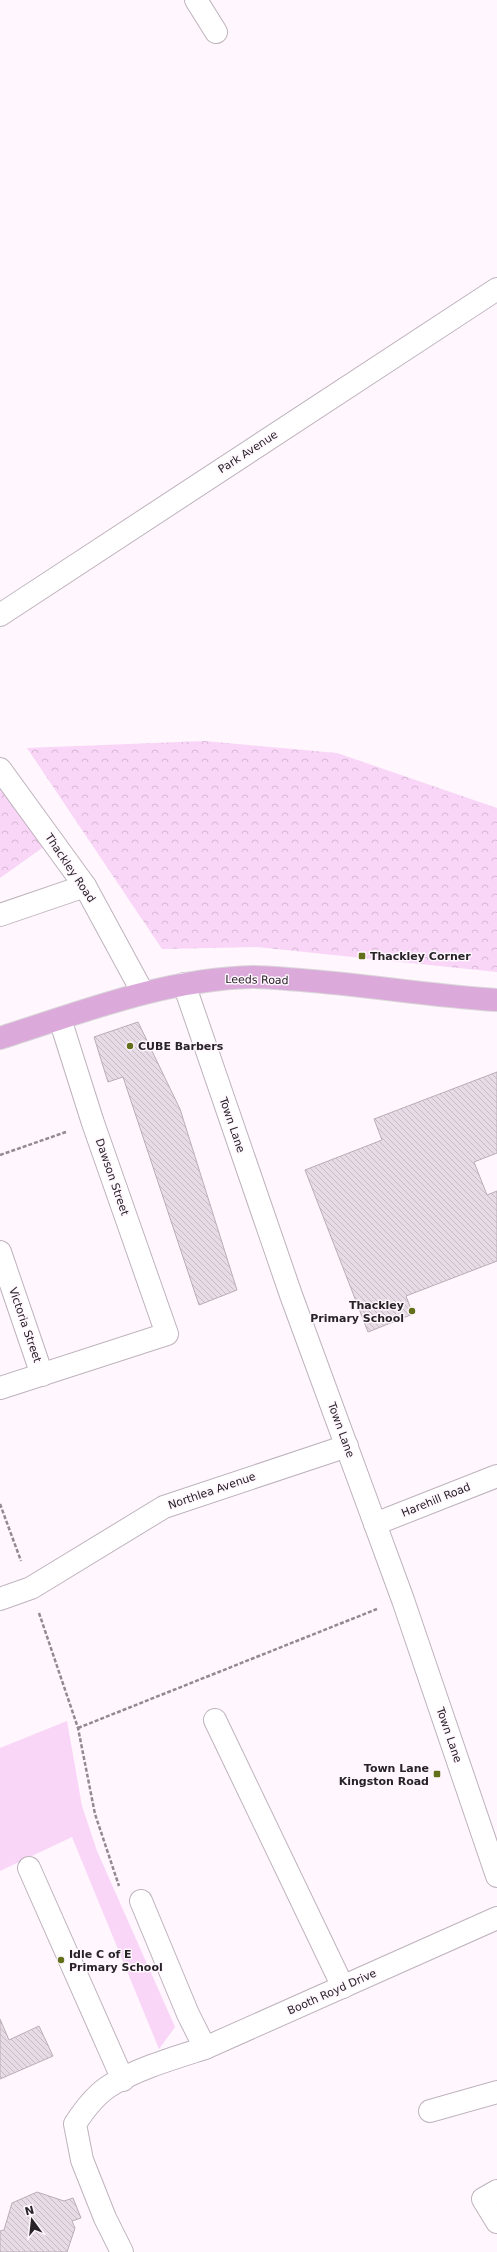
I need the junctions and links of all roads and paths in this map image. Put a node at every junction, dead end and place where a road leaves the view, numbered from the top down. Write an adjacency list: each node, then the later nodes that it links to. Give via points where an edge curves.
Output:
1 (196, 0): 2 (street)
2 (216, 32)
3 (497, 289): 4 (street, Park Avenue)
4 (0, 615)
5 (0, 770): 6 (street, Thackley Road)
6 (85, 886): 7 (street); 9 (street, Thackley Road)
7 (0, 915)
8 (184, 984): 9 (main road, Leeds Road); 10 (main road, Leeds Road, via 254,977 331,982 443,997); 18 (street, Town Lane, via 291,1295)
9 (143, 993): 11 (main road, Leeds Road)
10 (497, 1000)
11 (60, 1019): 12 (main road, Leeds Road); 13 (street, Dawson Street)
12 (0, 1038)
13 (93, 1123): 14 (path); 16 (street, Dawson Street, via 167,1334)
14 (0, 1155)
15 (0, 1252): 16 (street, Victoria Street)
16 (42, 1375): 17 (street)
17 (0, 1388)
18 (347, 1446): 20 (street, Town Lane); 21 (street, Northlea Avenue, via 164,1507 31,1588)
19 (497, 1476): 20 (street, Harehill Road)
20 (375, 1524): 22 (street, Town Lane)
21 (0, 1599)
22 (403, 1600): 25 (path); 27 (street, Town Lane)
23 (63, 1686): 25 (path)
24 (216, 1720): 30 (street)
25 (78, 1728): 28 (path, via 95,1814 120,1889)
26 (29, 1868): 32 (street)
27 (497, 1876)
28 (142, 1901): 31 (street, via 188,2014)
29 (497, 1918): 30 (street, Booth Royd Drive)
30 (342, 1987): 31 (street, Booth Royd Drive)
31 (205, 2048): 32 (street, Booth Royd Drive, via 164,2061)
32 (123, 2080): 37 (street, Booth Royd Drive, via 110,2086 85,2109 75,2124 82,2160 105,2218)
33 (497, 2092): 34 (street)
34 (430, 2111)
35 (497, 2192): 36 (street, via 483,2199)
36 (497, 2222)
37 (122, 2252)

